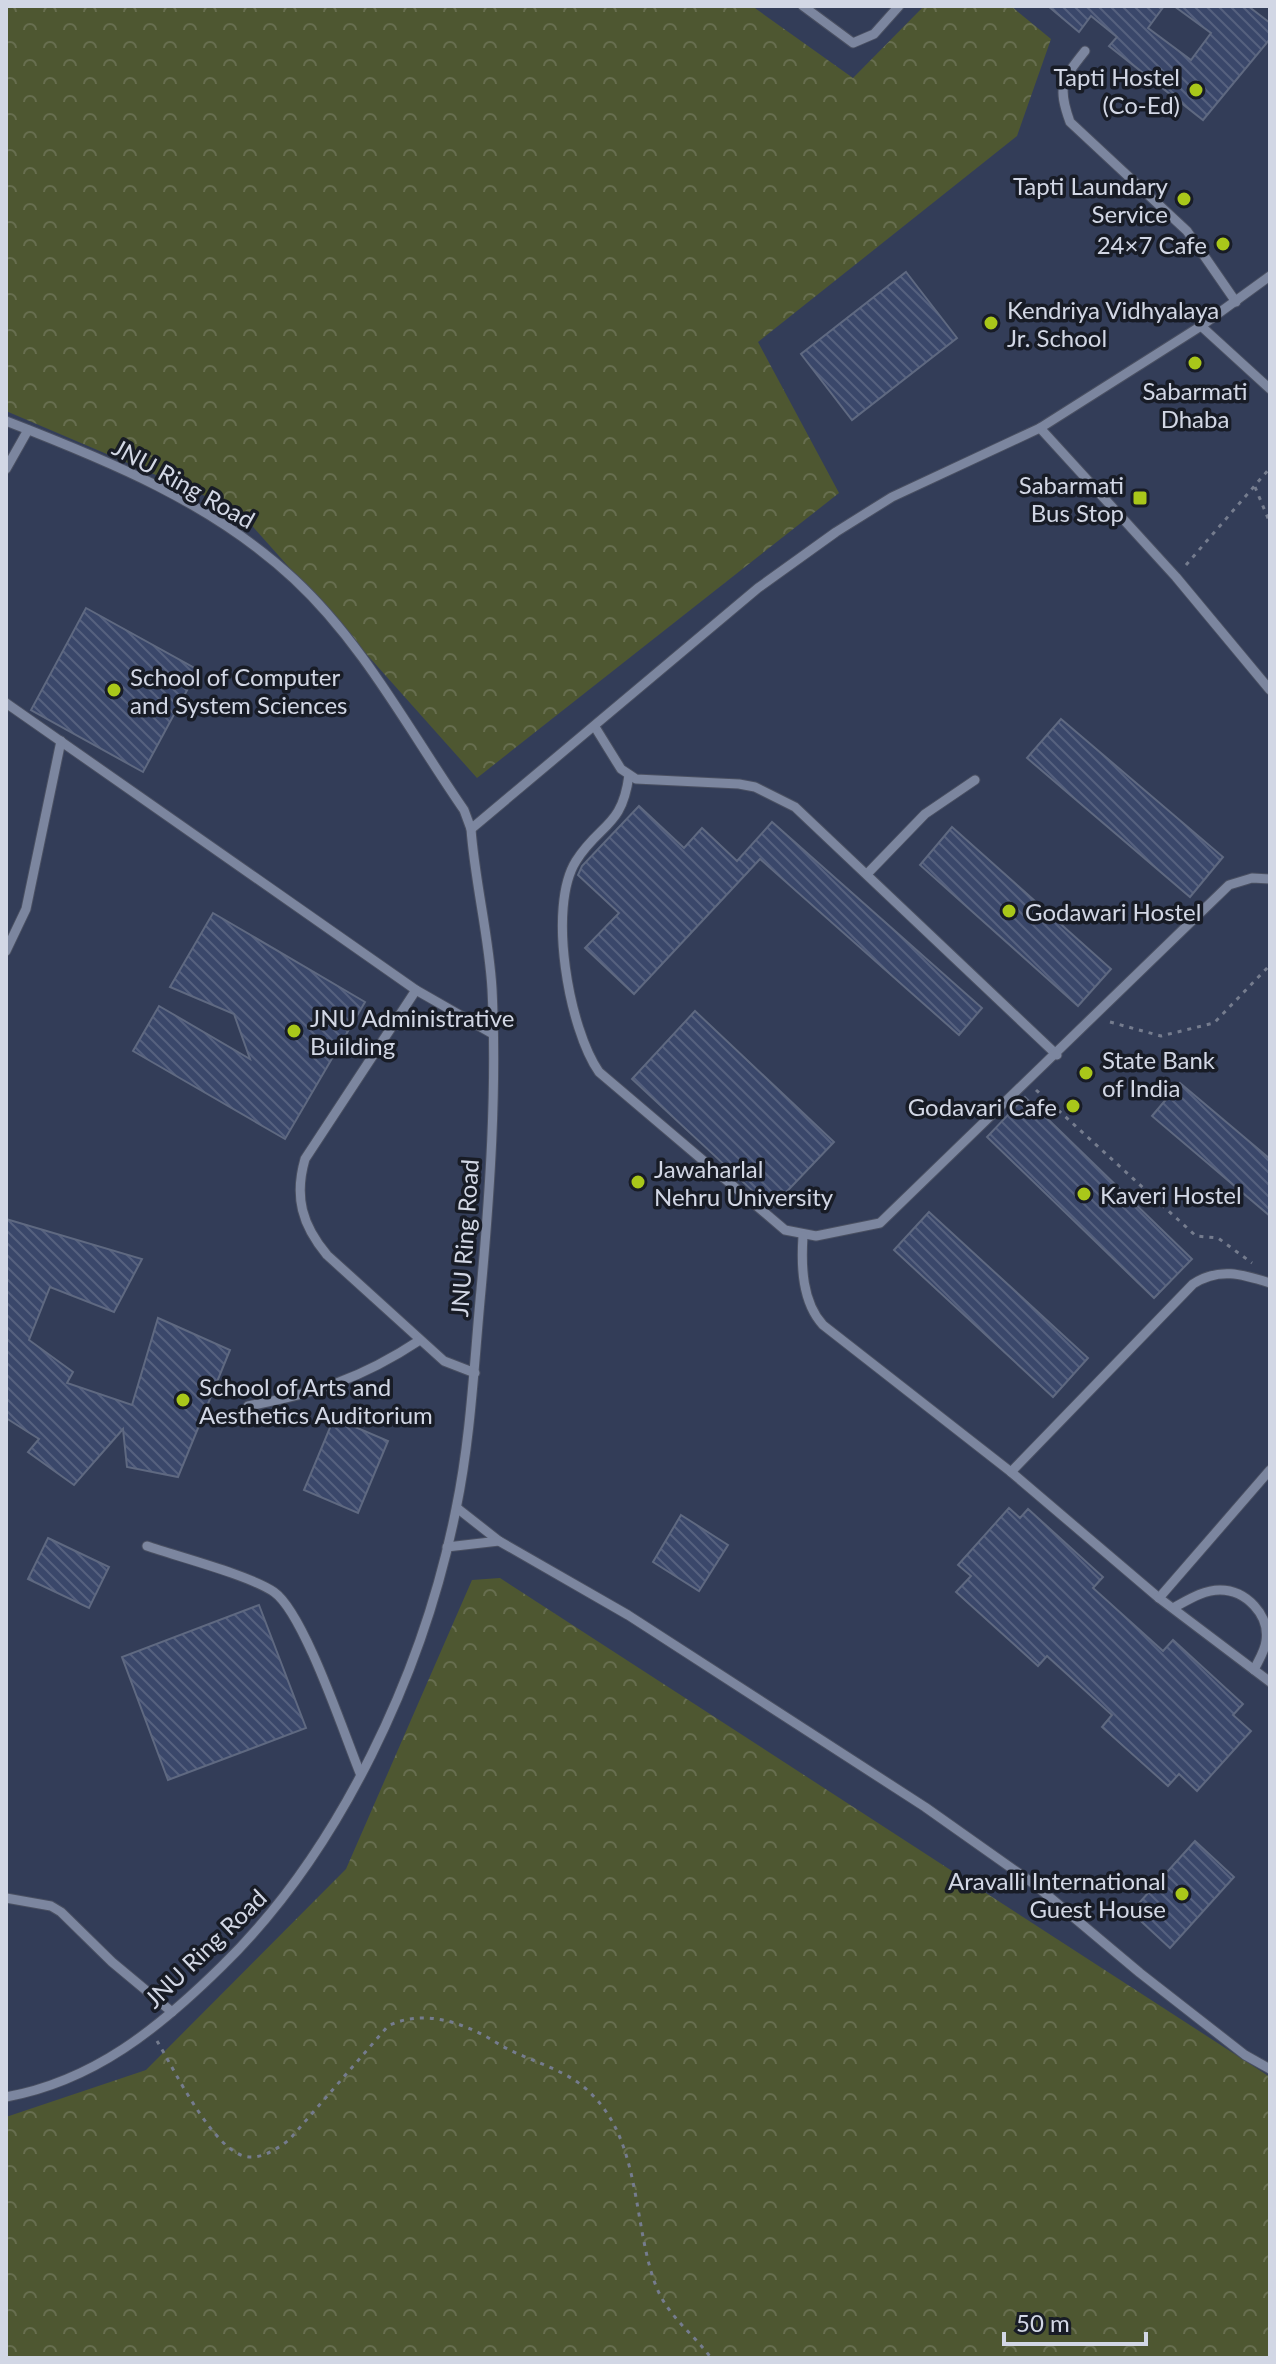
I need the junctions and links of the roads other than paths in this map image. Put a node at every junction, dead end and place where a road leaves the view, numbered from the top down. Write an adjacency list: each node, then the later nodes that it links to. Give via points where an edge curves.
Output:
1 (803, 6): 2 (lane, via 853,43 874,34)
2 (899, 6)
3 (1085, 51): 5 (lane, via 1064,77 1061,98 1070,122 1187,231)
4 (1270, 276): 5 (lane)
5 (1236, 302): 6 (lane)
6 (1201, 326): 7 (lane); 9 (lane)
7 (1270, 389)
8 (6, 421): 10 (lane, JNU Ring Road)
9 (1040, 428): 12 (lane); 14 (lane, via 892,497 836,532 758,588)
10 (28, 430): 11 (lane); 18 (lane, JNU Ring Road, via 114,464 224,524 295,580 369,666 464,810)
11 (6, 469)
12 (1270, 690)
13 (6, 703): 15 (lane)
14 (595, 727): 16 (lane); 18 (lane)
15 (61, 741): 21 (lane, via 26,909); 22 (lane)
16 (629, 775): 19 (lane, via 755,787 795,807); 25 (lane, via 622,809 578,858 566,884 564,971 582,1042 611,1083 767,1219)
17 (975, 780): 19 (lane, via 925,814)
18 (471, 829): 23 (lane, JNU Ring Road)
19 (867, 874): 24 (lane)
20 (1270, 879): 24 (lane, via 1229,885)
21 (6, 951)
22 (416, 990): 23 (lane); 27 (lane, via 305,1159 299,1181 300,1208 311,1235)
23 (493, 1034): 28 (lane, JNU Ring Road)
24 (1057, 1055): 25 (lane, via 880,1223)
25 (803, 1236): 31 (lane, via 805,1285 814,1315)
26 (1270, 1283): 31 (lane, via 1223,1272 1193,1284)
27 (420, 1340): 28 (lane, via 444,1361); 29 (lane, via 362,1375)
28 (475, 1373): 32 (lane, JNU Ring Road)
29 (248, 1406)
30 (1270, 1470): 36 (lane)
31 (1011, 1472): 36 (lane)
32 (457, 1508): 33 (lane); 35 (lane, JNU Ring Road)
33 (499, 1541): 35 (lane); 43 (lane, via 628,1615 925,1807 1034,1884 1140,1973)
34 (147, 1546): 40 (lane, via 255,1584 285,1603)
35 (447, 1547): 40 (lane, JNU Ring Road, via 401,1689)
36 (1159, 1598): 37 (lane)
37 (1173, 1608): 38 (lane); 38 (lane, via 1219,1590 1243,1597 1257,1608 1267,1629)
38 (1254, 1670): 39 (lane)
39 (1270, 1682)
40 (360, 1773): 42 (lane, JNU Ring Road, via 324,1843 278,1907)
41 (6, 1898): 42 (lane, via 61,1912)
42 (172, 2012): 44 (lane, JNU Ring Road, via 66,2083)
43 (1270, 2069)
44 (6, 2097)

